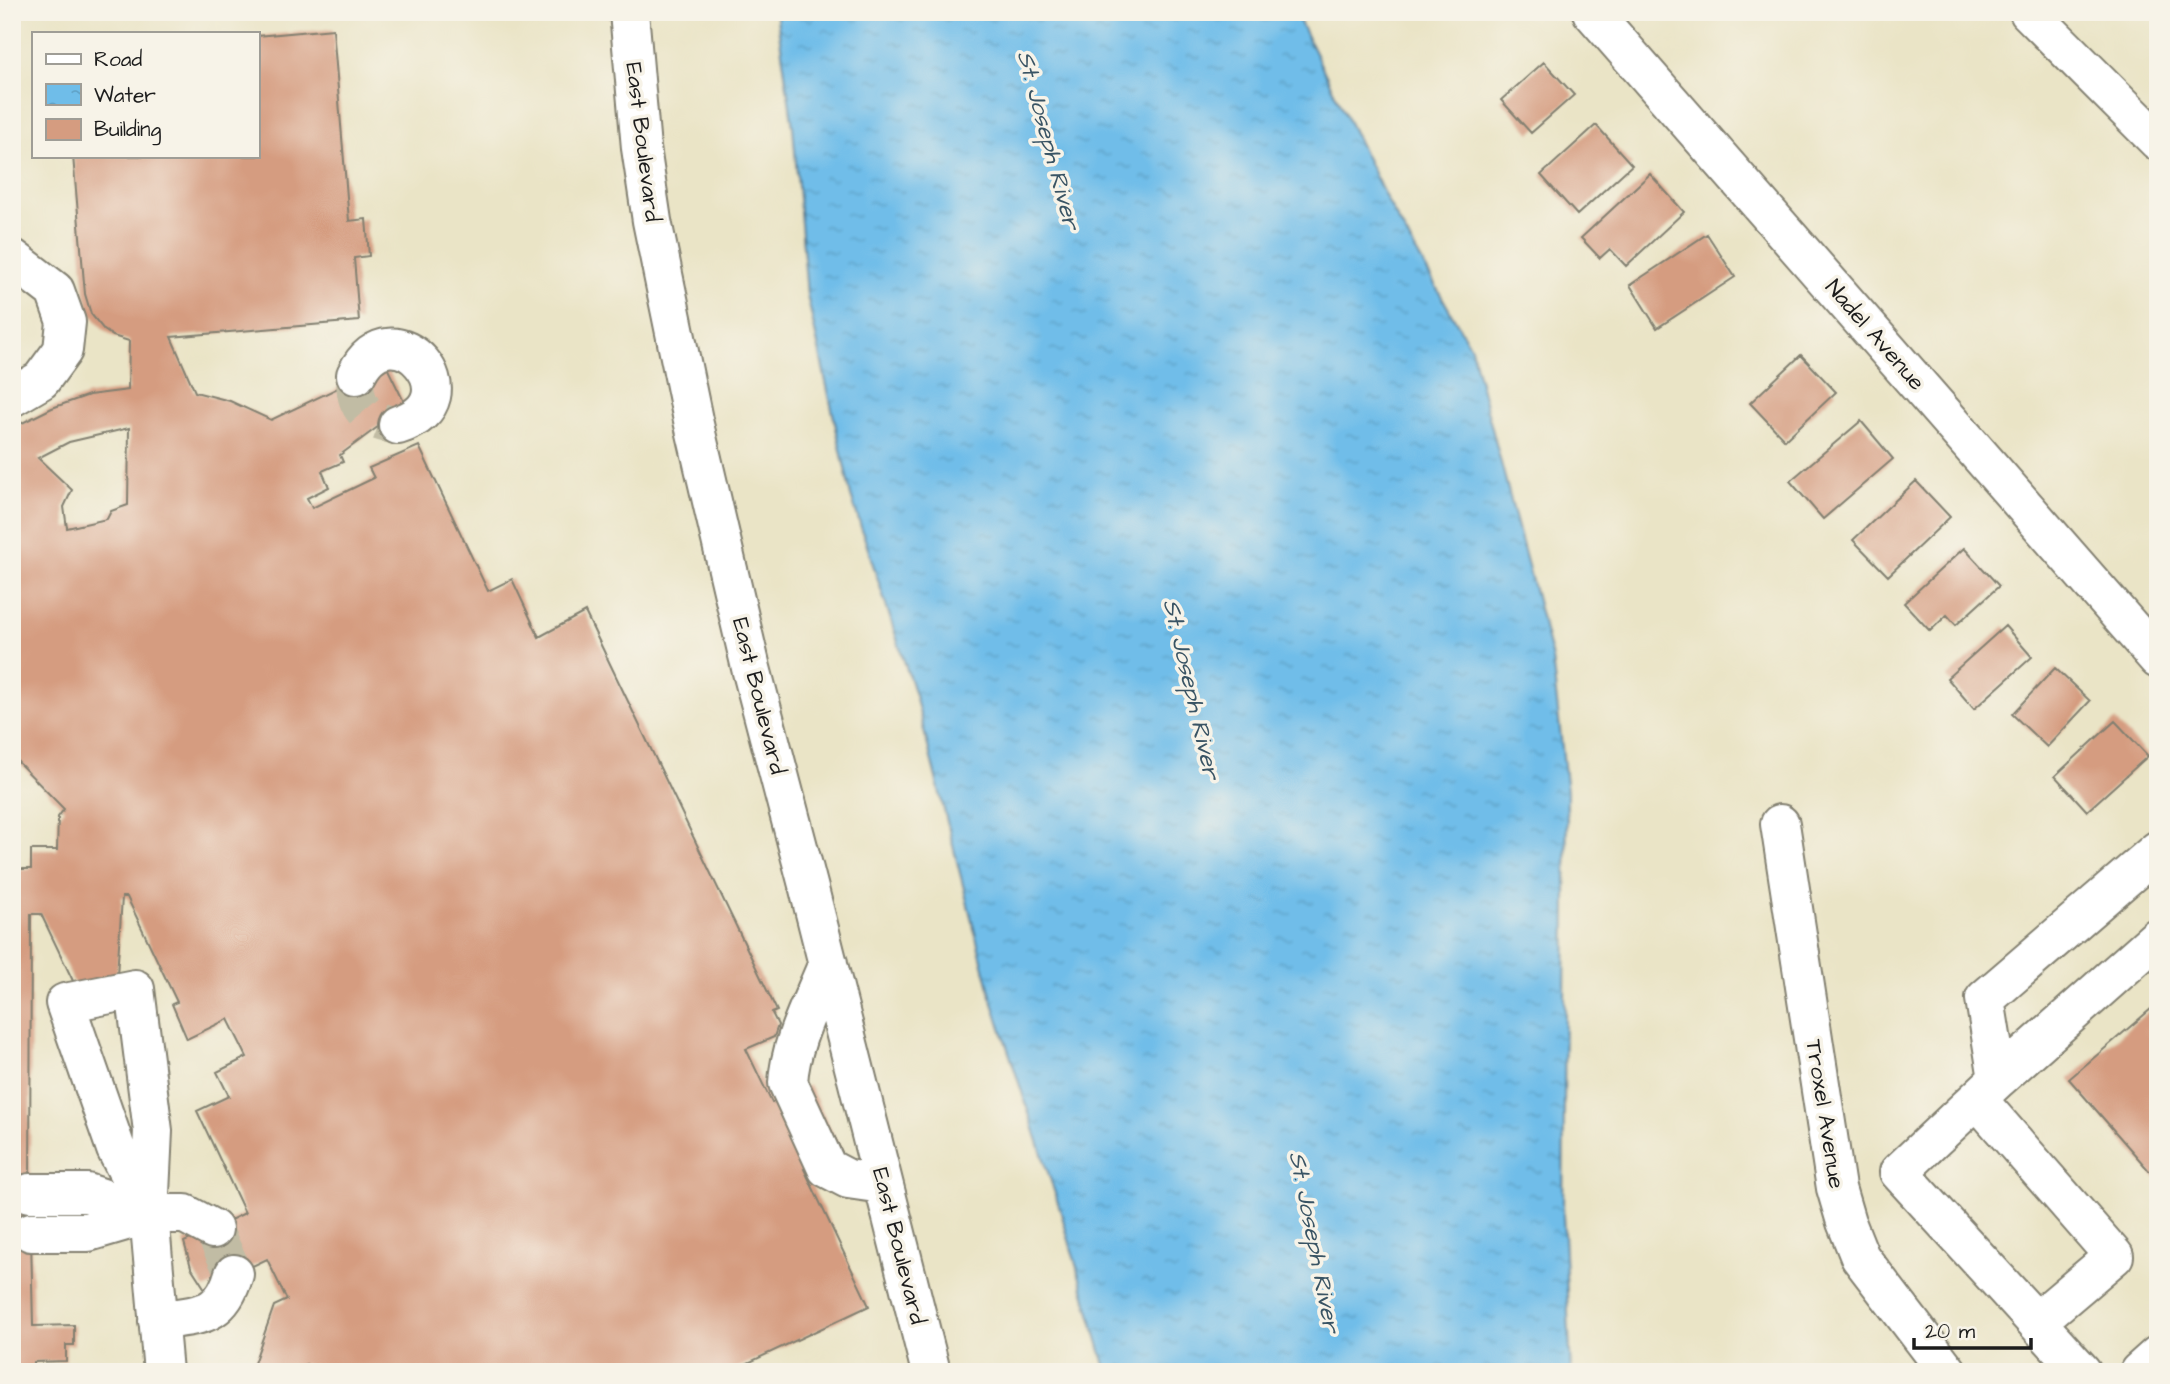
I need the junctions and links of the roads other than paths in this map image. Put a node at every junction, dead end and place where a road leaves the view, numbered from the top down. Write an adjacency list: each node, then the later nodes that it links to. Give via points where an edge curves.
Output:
1 (629, 12): 13 (street, East Boulevard, via 650,208 693,420 751,668)
2 (1592, 12): 9 (street, Nadel Avenue)
3 (2029, 12): 4 (street)
4 (2158, 141)
5 (12, 258): 7 (street, via 55,291 66,322 62,350 41,380)
6 (356, 374): 8 (street, via 370,355 394,348 406,350 426,365 432,389 429,402 422,414)
7 (12, 397)
8 (398, 425)
9 (2150, 634)
10 (1780, 824): 26 (street, Troxel Avenue, via 1836,1188 1846,1222 1860,1257)
11 (2158, 850): 14 (street, via 1985,999)
12 (2158, 937): 14 (street)
13 (828, 963): 15 (street, East Boulevard); 15 (street, via 797,1041 788,1083 827,1168 848,1179)
14 (1987, 1089): 22 (street, via 2114,1256); 22 (street, via 1899,1172)
15 (883, 1184): 25 (street, East Boulevard)
16 (30, 1193): 17 (street, via 88,1193)
17 (149, 1214): 17 (street, via 153,1131 135,989 65,1003 116,1149); 18 (street, via 185,1214); 19 (street, via 88,1232); 21 (street)
18 (213, 1228)
19 (31, 1233)
20 (234, 1274): 21 (street, via 228,1294 211,1311)
21 (158, 1321): 24 (street)
22 (2036, 1322): 27 (street)
23 (2158, 1355): 28 (street)
24 (163, 1372)
25 (931, 1372)
26 (1948, 1372)
27 (2082, 1372)
28 (2138, 1372)

